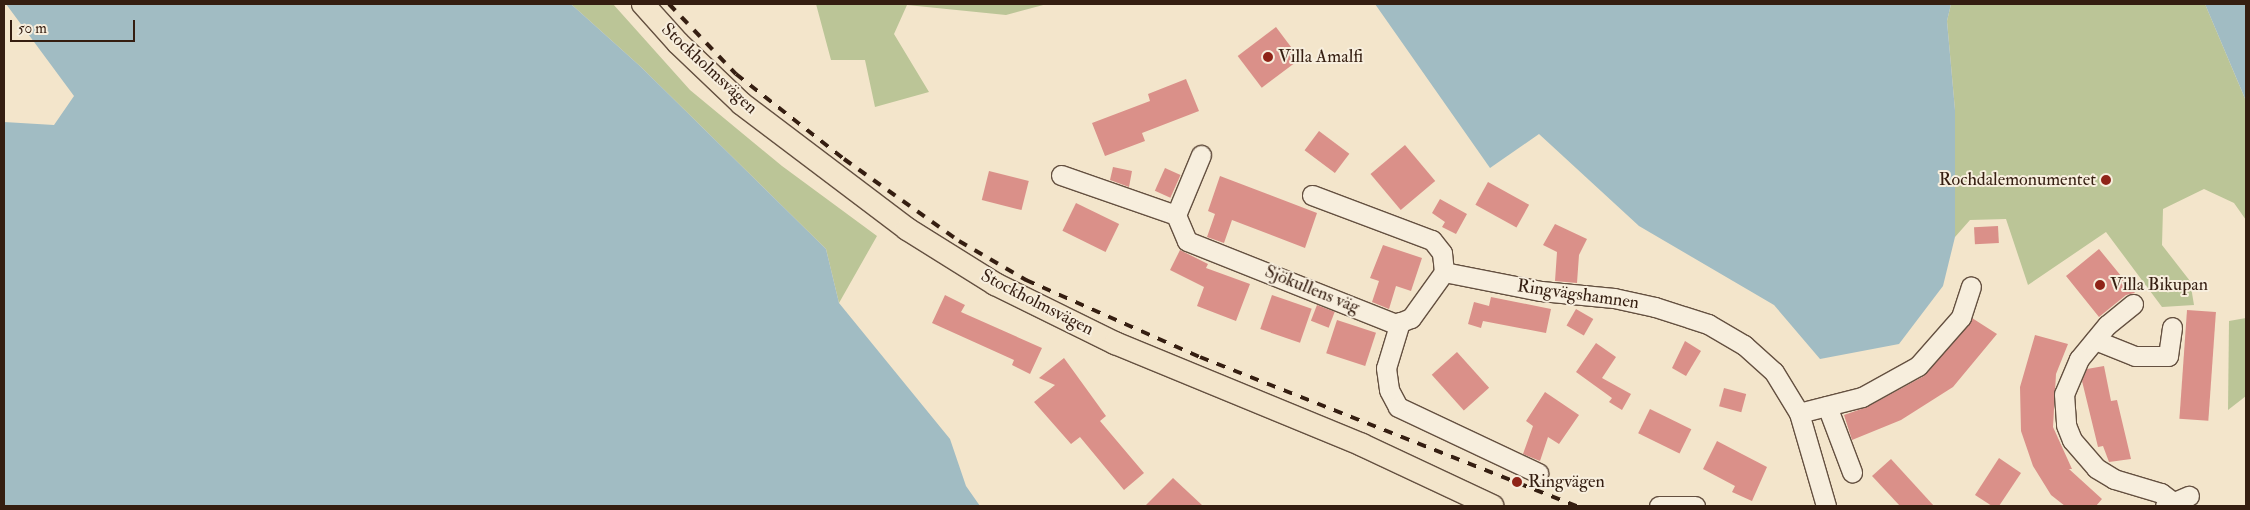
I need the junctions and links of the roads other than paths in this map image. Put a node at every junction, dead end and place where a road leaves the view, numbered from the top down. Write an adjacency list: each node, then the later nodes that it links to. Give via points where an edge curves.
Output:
1 (643, 4): 17 (main road, Stockholmsvägen, via 678,43 742,104 907,229 995,284 1114,343 1362,445)
2 (1201, 155): 5 (street)
3 (1062, 175): 5 (street)
4 (1312, 194): 6 (street, via 1432,240 1442,253)
5 (1176, 215): 9 (street, Sjökullens väg, via 1187,240)
6 (1444, 272): 9 (street, via 1411,318); 13 (street, Ringvägshamnen, via 1541,291 1614,298 1708,324 1744,345 1774,372)
7 (1971, 287): 12 (street, via 1961,317 1918,366 1881,389)
8 (2133, 304): 11 (street)
9 (1400, 322): 14 (street, via 1386,368 1389,390 1398,407)
10 (2172, 327): 11 (street, via 2168,356 2135,356)
11 (2095, 340): 16 (street, via 2079,359 2064,394 2066,425 2072,440 2096,468 2114,479 2161,493)
12 (1827, 406): 13 (street); 15 (street)
13 (1798, 413): 20 (street, Ringvägshamnen)
14 (1538, 472)
15 (1852, 472)
16 (2176, 501)
17 (1492, 506)
18 (1659, 506): 19 (street)
19 (1695, 506)
20 (1826, 506)

